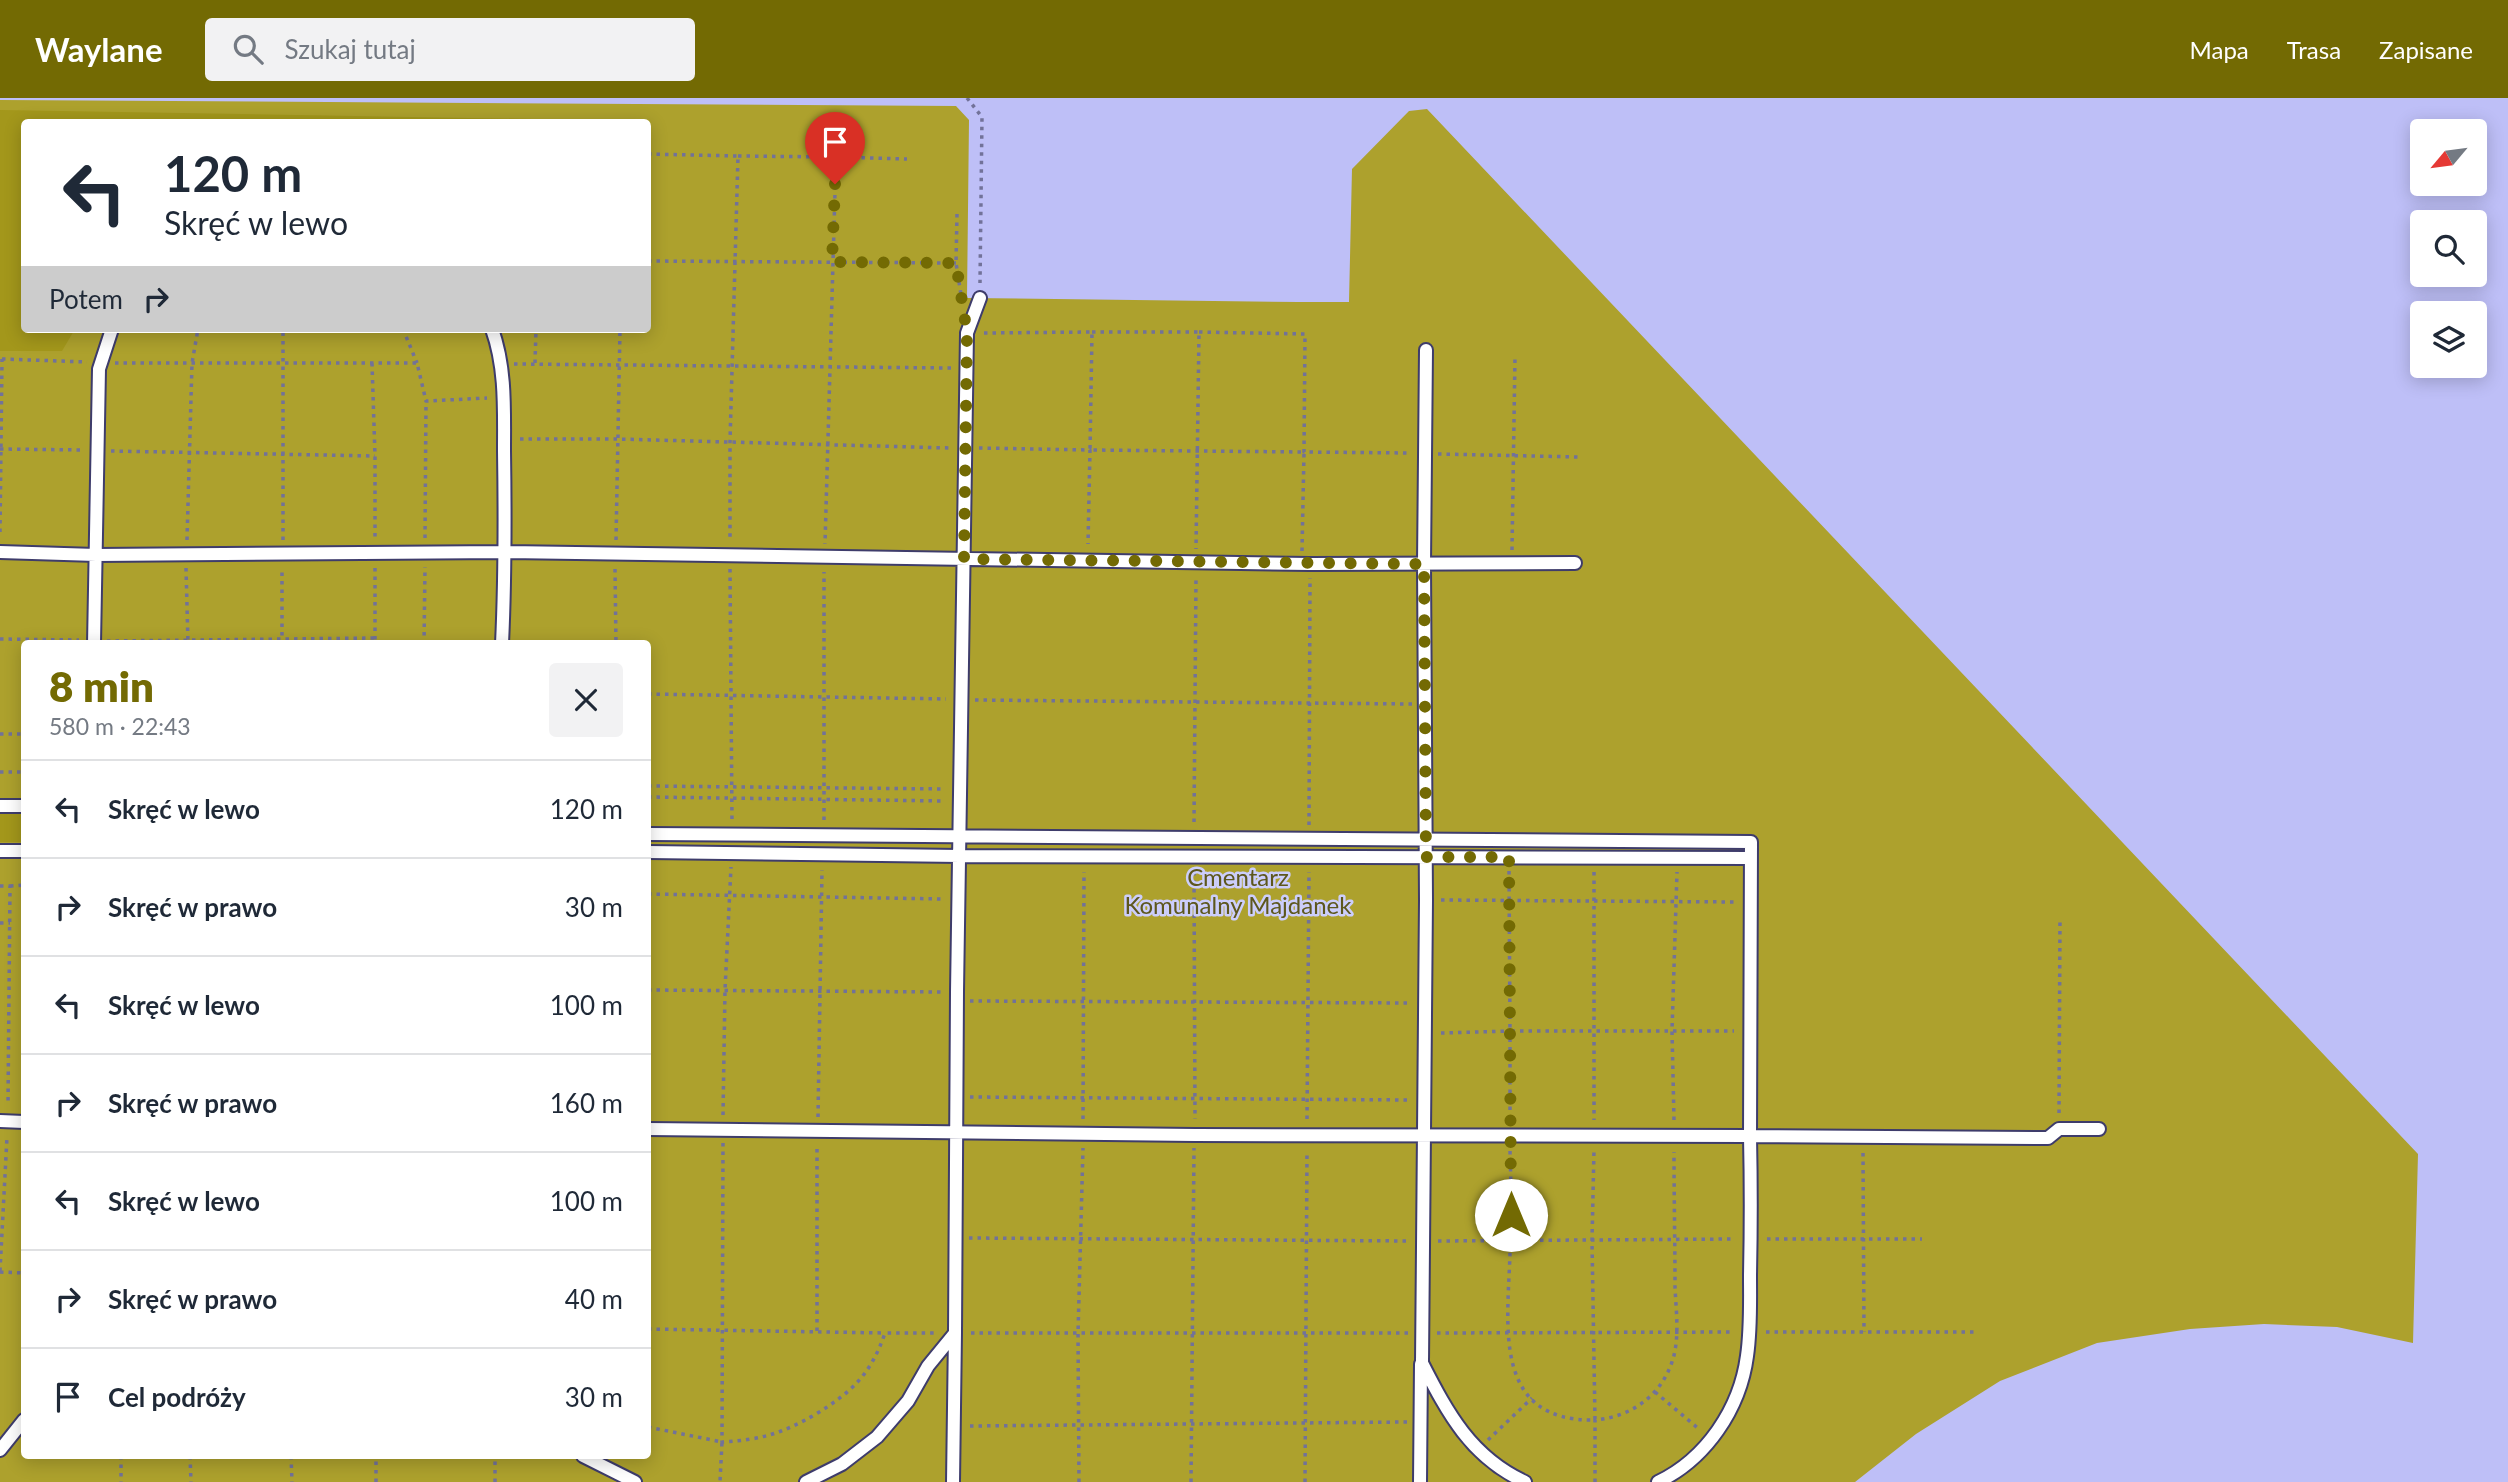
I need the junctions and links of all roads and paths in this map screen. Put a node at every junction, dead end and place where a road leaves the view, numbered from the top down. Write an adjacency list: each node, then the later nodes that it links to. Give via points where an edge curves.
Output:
1 (967, 98): 11 (path, via 982,117)
2 (651, 154): 3 (path)
3 (738, 156): 4 (path); 8 (path)
4 (836, 157): 5 (path); 9 (path)
5 (907, 159)
6 (957, 214): 10 (path)
7 (651, 261): 8 (path)
8 (735, 261): 9 (path); 33 (path)
9 (832, 262): 10 (path); 34 (path)
10 (956, 263): 21 (path)
11 (980, 298): 21 (street)
12 (1092, 332): 13 (path); 21 (path); 43 (path)
13 (1199, 332): 44 (path); 46 (path, via 1305,334)
14 (111, 333): 25 (street)
15 (197, 333): 26 (path)
16 (283, 333): 27 (path)
17 (405, 333): 29 (path)
18 (493, 333): 31 (street)
19 (536, 333): 30 (path)
20 (620, 333): 32 (path)
21 (967, 333): 35 (street)
22 (1426, 350): 66 (street)
23 (1515, 357): 64 (path)
24 (1, 359): 25 (path); 49 (path)
25 (102, 363): 26 (path); 57 (street)
26 (192, 363): 27 (path); 45 (path)
27 (282, 363): 28 (path); 47 (path)
28 (372, 363): 29 (path); 48 (path)
29 (417, 363): 37 (path)
30 (535, 363): 31 (path); 32 (path)
31 (501, 365): 36 (street)
32 (619, 366): 33 (path); 39 (path)
33 (733, 366): 34 (path); 40 (path)
34 (830, 367): 35 (path); 41 (path)
35 (967, 369): 42 (street)
36 (504, 398): 37 (path); 38 (street)
37 (426, 401): 53 (path)
38 (504, 439): 39 (path); 51 (street)
39 (617, 439): 40 (path); 54 (path)
40 (730, 442): 41 (path); 58 (path)
41 (828, 445): 42 (path); 59 (path)
42 (965, 448): 43 (path); 60 (street)
43 (1090, 450): 44 (path); 61 (path)
44 (1198, 450): 46 (path); 62 (path)
45 (189, 452): 47 (path); 55 (path)
46 (1304, 452): 63 (path)
47 (282, 454): 48 (path); 56 (path)
48 (375, 456): 52 (path)
49 (0, 532)
50 (0, 552): 57 (street)
51 (506, 552): 53 (street); 54 (street); 75 (street)
52 (374, 553): 53 (street); 56 (street); 67 (path)
53 (425, 553): 74 (path)
54 (615, 553): 58 (street); 76 (path)
55 (186, 554): 56 (street); 57 (street); 71 (path)
56 (283, 554): 72 (path)
57 (96, 555): 70 (street)
58 (730, 555): 59 (street); 78 (path)
59 (824, 557): 60 (street); 79 (path)
60 (964, 559): 61 (street); 80 (street)
61 (1087, 561): 62 (street)
62 (1196, 562): 63 (street); 81 (path)
63 (1306, 563): 66 (street); 82 (path)
64 (1512, 563): 65 (street); 66 (street)
65 (1575, 563)
66 (1424, 564): 83 (street)
67 (375, 638): 73 (path)
68 (0, 639): 69 (path)
69 (31, 640)
70 (94, 640)
71 (188, 640)
72 (282, 640)
73 (328, 640)
74 (424, 640)
75 (502, 640)
76 (615, 640)
77 (651, 694): 78 (path)
78 (731, 695): 79 (path); 89 (path)
79 (822, 697): 80 (path); 90 (path)
80 (962, 700): 81 (path); 91 (street)
81 (1195, 702): 82 (path); 101 (path)
82 (1309, 703): 83 (path); 102 (path)
83 (1424, 704): 103 (street)
84 (0, 734): 85 (path)
85 (21, 734)
86 (0, 772): 87 (path)
87 (21, 772)
88 (651, 786): 89 (path)
89 (731, 788): 90 (path); 93 (path)
90 (822, 788): 91 (path); 94 (path)
91 (961, 795): 94 (path); 100 (street)
92 (651, 797): 93 (path)
93 (732, 798): 94 (path); 98 (path)
94 (823, 799): 99 (path)
95 (0, 806): 96 (street)
96 (21, 806)
97 (651, 834): 98 (street)
98 (732, 836): 99 (street)
99 (824, 836): 100 (street)
100 (960, 837): 101 (street); 110 (street)
101 (1194, 838): 102 (street)
102 (1309, 839): 103 (street)
103 (1425, 840): 113 (street); 117 (street, via 1751,842)
104 (0, 851): 105 (street)
105 (21, 851)
106 (651, 852): 107 (street)
107 (731, 853): 108 (street); 122 (path)
108 (823, 854): 110 (street); 123 (path)
109 (1085, 855): 110 (street); 111 (street); 137 (path)
110 (960, 856): 124 (street)
111 (1194, 856): 112 (street); 138 (path)
112 (1309, 856): 113 (street); 139 (path)
113 (1426, 857): 114 (street); 127 (street)
114 (1509, 857): 115 (street); 125 (path)
115 (1594, 858): 116 (street); 126 (path)
116 (1677, 858): 117 (street); 128 (path)
117 (1751, 858): 129 (street)
118 (0, 886): 119 (path)
119 (10, 886): 120 (path); 132 (path)
120 (21, 886)
121 (651, 894): 122 (path)
122 (730, 896): 123 (path); 134 (path)
123 (821, 896): 124 (path); 135 (path)
124 (959, 900): 136 (street)
125 (1509, 900): 126 (path); 127 (path); 141 (path)
126 (1594, 900): 128 (path); 142 (path)
127 (1426, 901): 140 (street)
128 (1676, 902): 129 (path); 143 (path)
129 (1751, 902): 144 (street)
130 (2060, 918): 154 (path)
131 (0, 923): 132 (path)
132 (10, 923): 151 (path)
133 (651, 990): 134 (path)
134 (725, 990): 135 (path); 152 (path)
135 (821, 991): 136 (path); 156 (path)
136 (958, 997): 137 (path); 146 (street)
137 (1083, 1002): 138 (path); 147 (path)
138 (1195, 1002): 139 (path); 148 (path)
139 (1307, 1003): 140 (path); 149 (path)
140 (1425, 1003): 145 (street)
141 (1510, 1031): 142 (path); 145 (path); 163 (path)
142 (1593, 1031): 143 (path); 162 (path)
143 (1672, 1031): 144 (path); 164 (path)
144 (1751, 1031): 165 (street)
145 (1425, 1033): 150 (street)
146 (957, 1097): 147 (path); 157 (street)
147 (1083, 1098): 148 (path); 158 (path)
148 (1195, 1099): 149 (path); 159 (path)
149 (1307, 1100): 150 (path); 160 (path)
150 (1423, 1100): 161 (street)
151 (4, 1121): 167 (path)
152 (723, 1128): 153 (street); 156 (street); 182 (path)
153 (651, 1129)
154 (2059, 1129): 155 (street); 166 (street, via 2048,1138)
155 (2099, 1129)
156 (817, 1130): 157 (street); 183 (path)
157 (956, 1131): 158 (street); 168 (street)
158 (1083, 1133): 159 (street); 171 (path)
159 (1195, 1135): 160 (street); 172 (path)
160 (1307, 1135): 161 (street); 175 (path)
161 (1423, 1135): 163 (street); 176 (street)
162 (1594, 1135): 163 (street); 164 (street); 178 (path)
163 (1510, 1136): 177 (path)
164 (1674, 1136): 165 (street); 174 (path)
165 (1750, 1136): 166 (street); 173 (street)
166 (1863, 1137): 169 (path)
167 (2, 1213): 179 (path)
168 (956, 1238): 171 (path); 191 (street)
169 (1864, 1238): 170 (path); 173 (path); 188 (path)
170 (1922, 1238)
171 (1081, 1239): 172 (path); 195 (path)
172 (1193, 1239): 175 (path); 192 (path)
173 (1751, 1239): 174 (path); 187 (street)
174 (1675, 1240): 178 (path); 186 (path)
175 (1307, 1241): 176 (path); 193 (path)
176 (1423, 1241): 177 (path); 194 (street)
177 (1511, 1241): 178 (path); 184 (path)
178 (1592, 1241): 185 (path)
179 (0, 1272): 180 (path)
180 (21, 1272)
181 (651, 1329): 182 (path)
182 (723, 1331): 183 (path); 208 (path)
183 (817, 1331): 190 (path)
184 (1507, 1331): 185 (path); 194 (path); 198 (path, via 1515,1375)
185 (1593, 1332): 186 (path); 199 (path)
186 (1676, 1332): 187 (path); 197 (path, via 1672,1363)
187 (1749, 1332): 188 (path); 207 (street, via 1747,1358 1731,1407)
188 (1864, 1332): 189 (path)
189 (1974, 1332)
190 (885, 1333): 191 (path); 208 (path, via 866,1373 833,1404 782,1433)
191 (955, 1333): 195 (path); 204 (street); 224 (street, via 928,1366 908,1402 877,1437 842,1464)
192 (1192, 1333): 193 (path); 195 (path); 203 (path)
193 (1307, 1333): 194 (path); 201 (path)
194 (1422, 1333): 196 (street)
195 (1078, 1334): 205 (path)
196 (1422, 1363): 200 (street); 210 (street, via 1446,1410)
197 (1655, 1392): 199 (path, via 1631,1411); 207 (path)
198 (1532, 1398): 199 (path, via 1563,1418); 210 (path)
199 (1595, 1420): 231 (path)
200 (1419, 1422): 201 (path); 229 (street)
201 (1306, 1423): 203 (path); 228 (path)
202 (21, 1424): 209 (street)
203 (1191, 1424): 205 (path); 227 (path)
204 (954, 1426): 205 (path); 225 (street)
205 (1079, 1426): 226 (path)
206 (651, 1428): 208 (path)
207 (1712, 1440): 232 (street, via 1691,1461)
208 (722, 1443): 223 (path)
209 (0, 1450)
210 (1477, 1451): 230 (street)
211 (121, 1459): 217 (path)
212 (190, 1459): 218 (path)
213 (292, 1459): 219 (path)
214 (376, 1459): 220 (path)
215 (495, 1459): 221 (path)
216 (589, 1459): 222 (street)
217 (121, 1482)
218 (191, 1482)
219 (292, 1482)
220 (376, 1482)
221 (495, 1482)
222 (635, 1482)
223 (720, 1482)
224 (806, 1482)
225 (953, 1482)
226 (1079, 1482)
227 (1191, 1482)
228 (1305, 1482)
229 (1420, 1482)
230 (1525, 1482)
231 (1595, 1482)
232 (1658, 1482)

